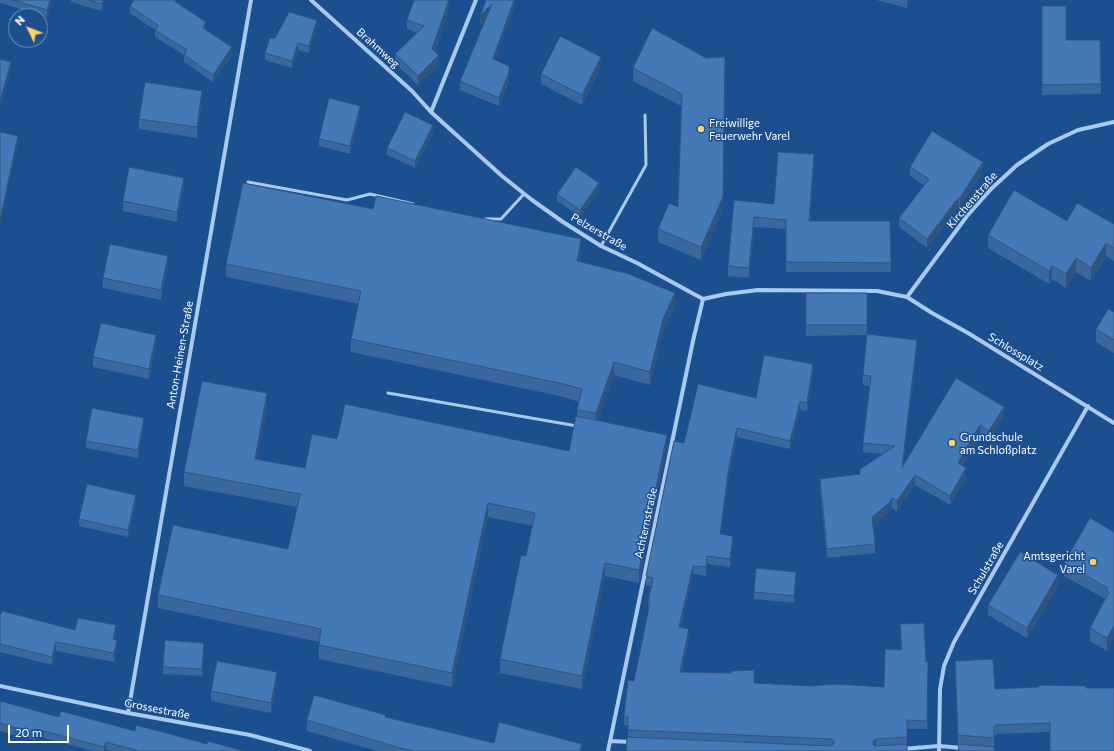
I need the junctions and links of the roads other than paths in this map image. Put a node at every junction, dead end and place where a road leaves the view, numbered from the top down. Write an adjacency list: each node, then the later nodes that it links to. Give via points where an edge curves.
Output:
1 (251, 0): 21 (street, Anton-Heinen-Straße)
2 (310, 0): 4 (street, Brahmweg, via 412,91)
3 (476, 0): 4 (street)
4 (431, 112): 8 (street, Pelzerstraße)
5 (645, 115): 11 (lane, via 646,165)
6 (1114, 122): 12 (street, Kirchenstraße, via 1078,130 1048,144 1017,165 967,216)
7 (248, 182): 9 (lane, via 347,200 370,194)
8 (524, 194): 10 (lane, via 501,219); 11 (street, Pelzerstraße)
9 (415, 204)
10 (482, 220)
11 (601, 246): 13 (street, Pelzerstraße)
12 (907, 297): 13 (street, via 877,291 765,290); 15 (street, Schlossplatz)
13 (703, 299): 19 (street, Achternstraße)
14 (388, 393): 17 (lane)
15 (1088, 406): 16 (street, Schlossplatz); 25 (street, Schulstraße, via 954,642 944,666 940,689)
16 (1114, 423)
17 (578, 426)
18 (664, 442): 19 (lane)
19 (672, 443): 22 (street, Achternstraße)
20 (0, 686): 21 (street, Grossestraße)
21 (128, 713): 27 (street, Grossestraße, via 250,735)
22 (610, 741): 23 (street); 28 (street, Achternstraße)
23 (634, 742)
24 (900, 749): 25 (street)
25 (939, 749): 26 (street)
26 (968, 749)
27 (310, 751)
28 (608, 751)

